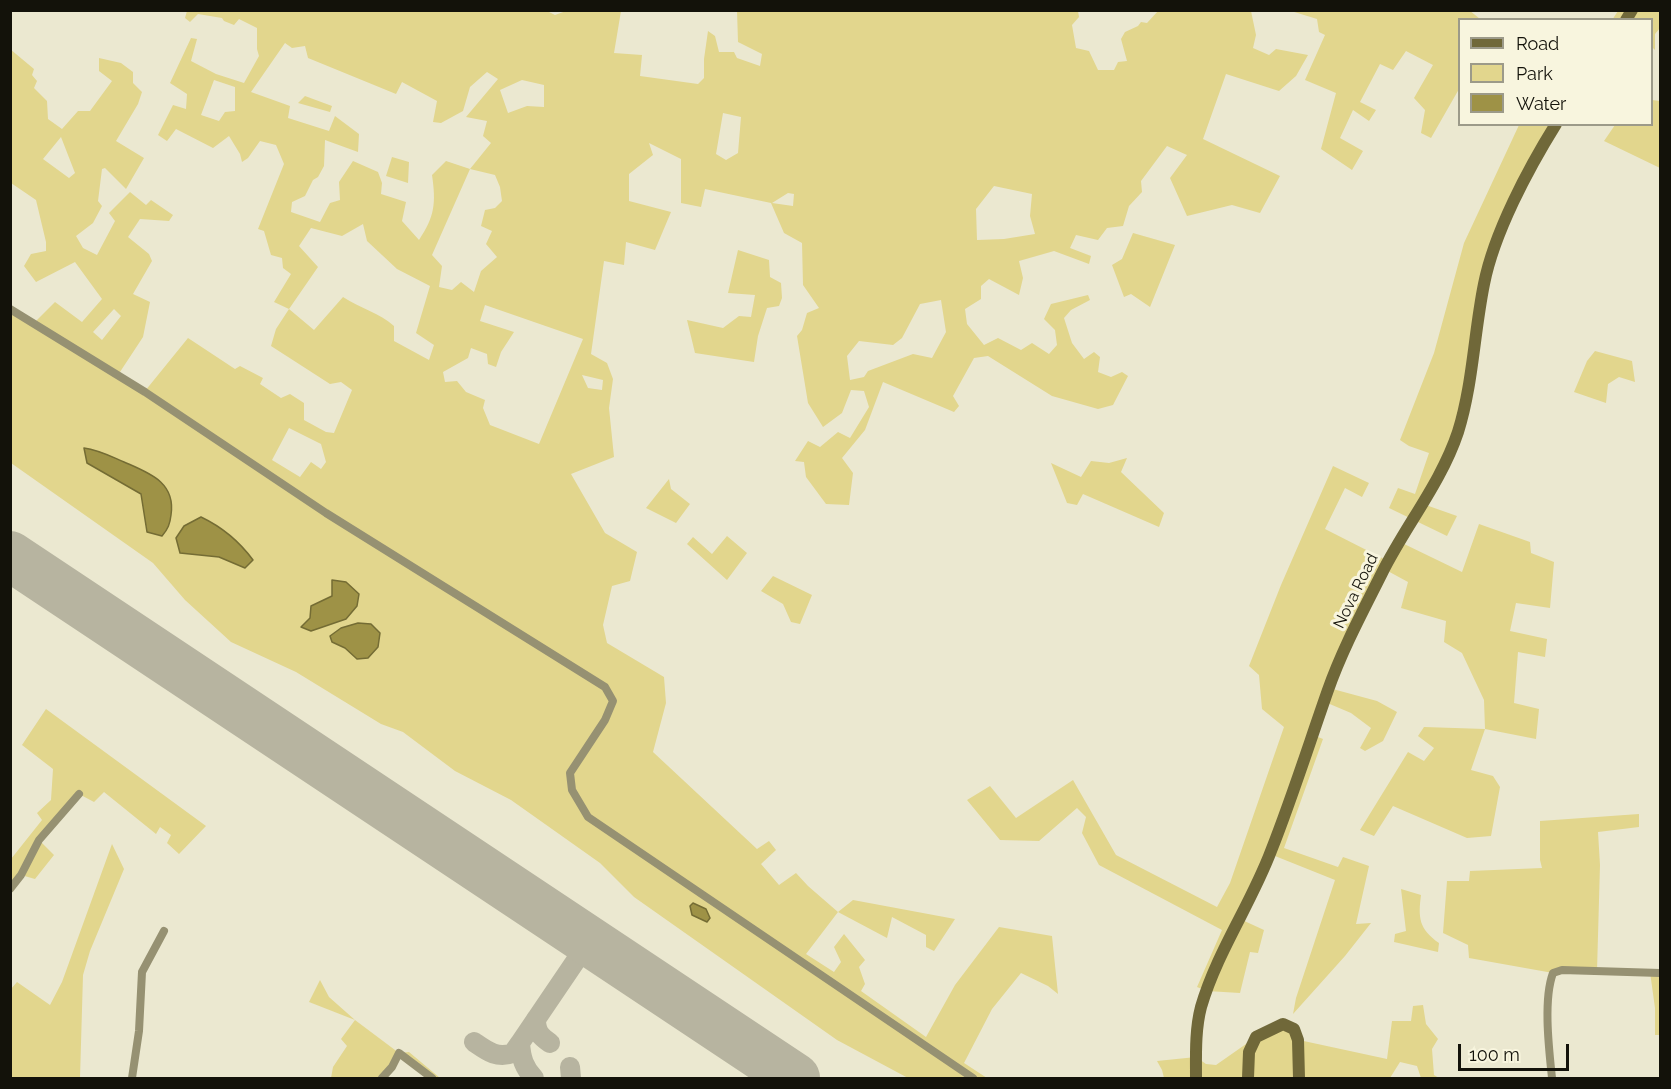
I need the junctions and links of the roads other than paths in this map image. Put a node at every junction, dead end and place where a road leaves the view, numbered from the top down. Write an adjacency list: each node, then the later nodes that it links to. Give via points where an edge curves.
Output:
1 (1555, 126): 11 (street, Nova Road, via 1502,227 1484,282 1458,432 1354,631 1329,688 1270,854 1212,977 1201,1008)
2 (10, 309): 10 (street, via 605,687 613,701 570,773 572,790 588,816)
3 (79, 794): 4 (street, via 39,840)
4 (10, 889)
5 (164, 931): 7 (street, via 142,972 140,1031)
6 (1660, 973): 14 (street, via 1553,973 1549,985)
7 (132, 1078)
8 (382, 1078): 9 (street, via 399,1053)
9 (432, 1078)
10 (973, 1078)
11 (1196, 1078)
12 (1248, 1078): 13 (street, via 1249,1052 1256,1037 1283,1024 1294,1029 1298,1040)
13 (1299, 1078)
14 (1552, 1078)

